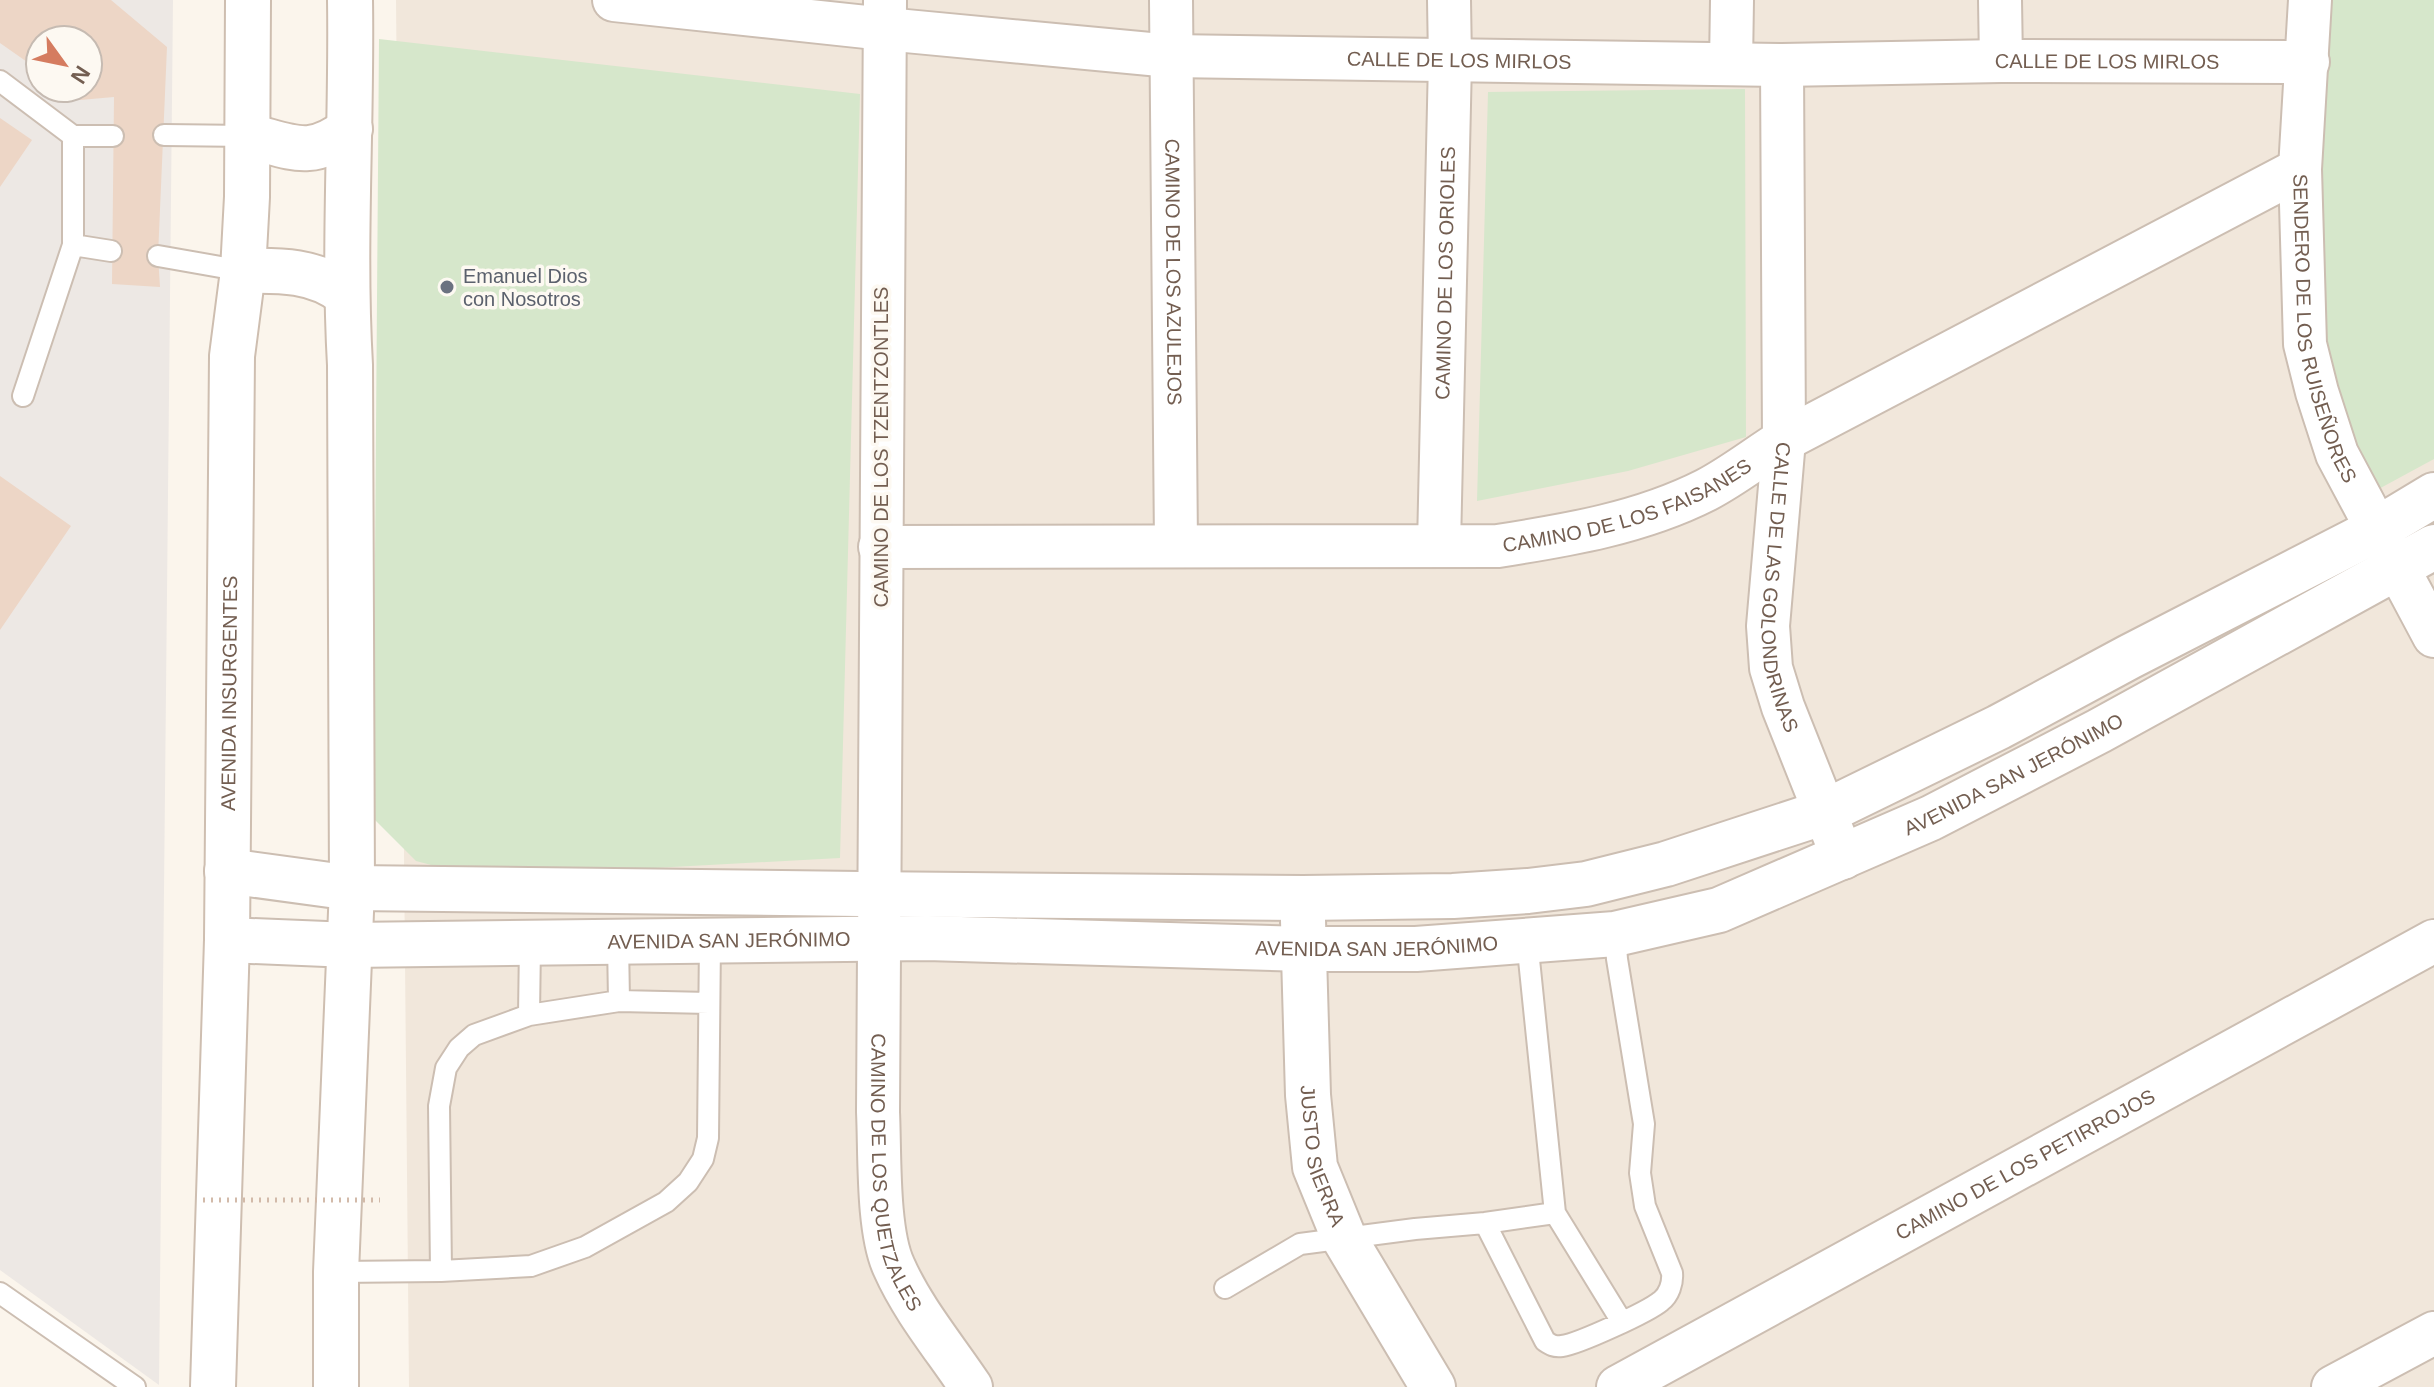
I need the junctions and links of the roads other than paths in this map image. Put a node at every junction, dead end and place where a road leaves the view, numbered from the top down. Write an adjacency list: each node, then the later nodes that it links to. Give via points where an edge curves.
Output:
1 (248, 0): 22 (street, AVENIDA INSURGENTES)
2 (350, 0): 18 (street)
3 (614, 0): 9 (street, CALLE DE LOS MIRLOS)
4 (1171, 0): 11 (street, CAMINO DE LOS AZULEJOS)
5 (1449, 0): 12 (street, CAMINO DE LOS ORIOLES)
6 (1732, 0): 15 (street)
7 (2000, 0): 13 (street)
8 (2310, 0): 14 (street, SENDERO DE LOS RUISEÑORES)
9 (694, 4): 10 (street, CALLE DE LOS MIRLOS)
10 (885, 15): 11 (street, CALLE DE LOS MIRLOS); 35 (street, CAMINO DE LOS TZENTZONTLES)
11 (1171, 56): 12 (street, CALLE DE LOS MIRLOS); 33 (street, CAMINO DE LOS AZULEJOS)
12 (1450, 61): 15 (street, CALLE DE LOS MIRLOS); 34 (street, CAMINO DE LOS ORIOLES)
13 (2001, 61): 14 (street, CALLE DE LOS MIRLOS); 16 (street, CALLE DE LOS MIRLOS)
14 (2308, 62): 23 (street, SENDERO DE LOS RUISEÑORES)
15 (1731, 64): 16 (street, CALLE DE LOS MIRLOS)
16 (1782, 65): 30 (street, CALLE DE LAS GOLONDRINAS)
17 (0, 81): 20 (lane)
18 (350, 129): 22 (street, via 316,148 296,149); 28 (street)
19 (164, 135): 22 (lane)
20 (73, 136): 21 (lane); 24 (lane)
21 (113, 136)
22 (249, 136): 27 (street, AVENIDA INSURGENTES)
23 (2300, 169): 30 (street, CAMINO DE LOS FAISANES); 32 (street, SENDERO DE LOS RUISEÑORES, via 2305,344 2337,454)
24 (73, 245): 25 (lane); 29 (lane)
25 (111, 251)
26 (158, 256): 27 (lane)
27 (243, 271): 28 (street, via 304,274); 40 (street, AVENIDA INSURGENTES, via 232,356)
28 (346, 294): 41 (street)
29 (23, 396)
30 (1784, 440): 34 (street, CAMINO DE LOS FAISANES, via 1706,489 1643,516 1498,546); 38 (street, CALLE DE LAS GOLONDRINAS, via 1768,626 1771,668)
31 (2434, 495): 32 (street)
32 (2376, 530): 36 (street, SENDERO DE LOS RUISEÑORES); 38 (street)
33 (1176, 545): 34 (street, CAMINO DE LOS FAISANES); 35 (street, CAMINO DE LOS FAISANES)
34 (1439, 545)
35 (880, 547): 42 (street, CAMINO DE LOS TZENTZONTLES)
36 (2416, 557): 37 (street, SENDERO DE LOS RUISEÑORES); 39 (street, AVENIDA SAN JERÓNIMO, via 2099,731)
37 (2434, 636)
38 (1825, 812): 39 (street, CALLE DE LAS GOLONDRINAS); 43 (street, via 1586,884 1453,896)
39 (1843, 858): 44 (street, AVENIDA SAN JERÓNIMO, via 1719,910)
40 (227, 871): 41 (street); 46 (street, AVENIDA INSURGENTES)
41 (352, 888): 42 (street); 52 (street)
42 (879, 893): 43 (street); 45 (street, CAMINO DE LOS TZENTZONTLES)
43 (1303, 898): 53 (street, JUSTO SIERRA)
44 (1615, 934): 47 (street, AVENIDA SAN JERÓNIMO); 64 (lane, via 1644,1124 1640,1173 1645,1206 1673,1282 1663,1300)
45 (881, 939): 48 (street, AVENIDA SAN JERÓNIMO); 53 (street, AVENIDA SAN JERÓNIMO); 69 (street, CAMINO DE LOS QUETZALES, via 878,1112 883,1222 892,1265)
46 (227, 940): 52 (street, AVENIDA SAN JERÓNIMO); 67 (street, AVENIDA INSURGENTES)
47 (1527, 940): 53 (street, AVENIDA SAN JERÓNIMO, via 1416,949); 57 (lane)
48 (710, 941): 50 (street, AVENIDA SAN JERÓNIMO); 55 (lane)
49 (2434, 941): 71 (street, CAMINO DE LOS PETIRROJOS)
50 (618, 942): 51 (street, AVENIDA SAN JERÓNIMO); 54 (lane)
51 (530, 944): 52 (street, AVENIDA SAN JERÓNIMO); 56 (lane)
52 (350, 945): 61 (street)
53 (1304, 949): 59 (street, JUSTO SIERRA, via 1315,1167)
54 (619, 1001): 55 (lane); 56 (lane)
55 (709, 1003): 60 (lane, via 708,1138 703,1159 688,1182 666,1202 585,1247 531,1266)
56 (529, 1015): 60 (lane, via 474,1035 446,1068 439,1106)
57 (1555, 1213): 58 (lane); 64 (lane)
58 (1485, 1223): 59 (lane); 64 (lane, via 1545,1341 1553,1347)
59 (1344, 1238): 62 (lane, via 1300,1244); 70 (street, JUSTO SIERRA)
60 (441, 1271): 61 (lane)
61 (336, 1272): 68 (street)
62 (1225, 1288)
63 (0, 1293): 66 (lane)
64 (1622, 1322)
65 (2434, 1333): 72 (street)
66 (135, 1387)
67 (213, 1387)
68 (336, 1387)
69 (971, 1387)
70 (1433, 1387)
71 (1618, 1387)
72 (2333, 1387)

